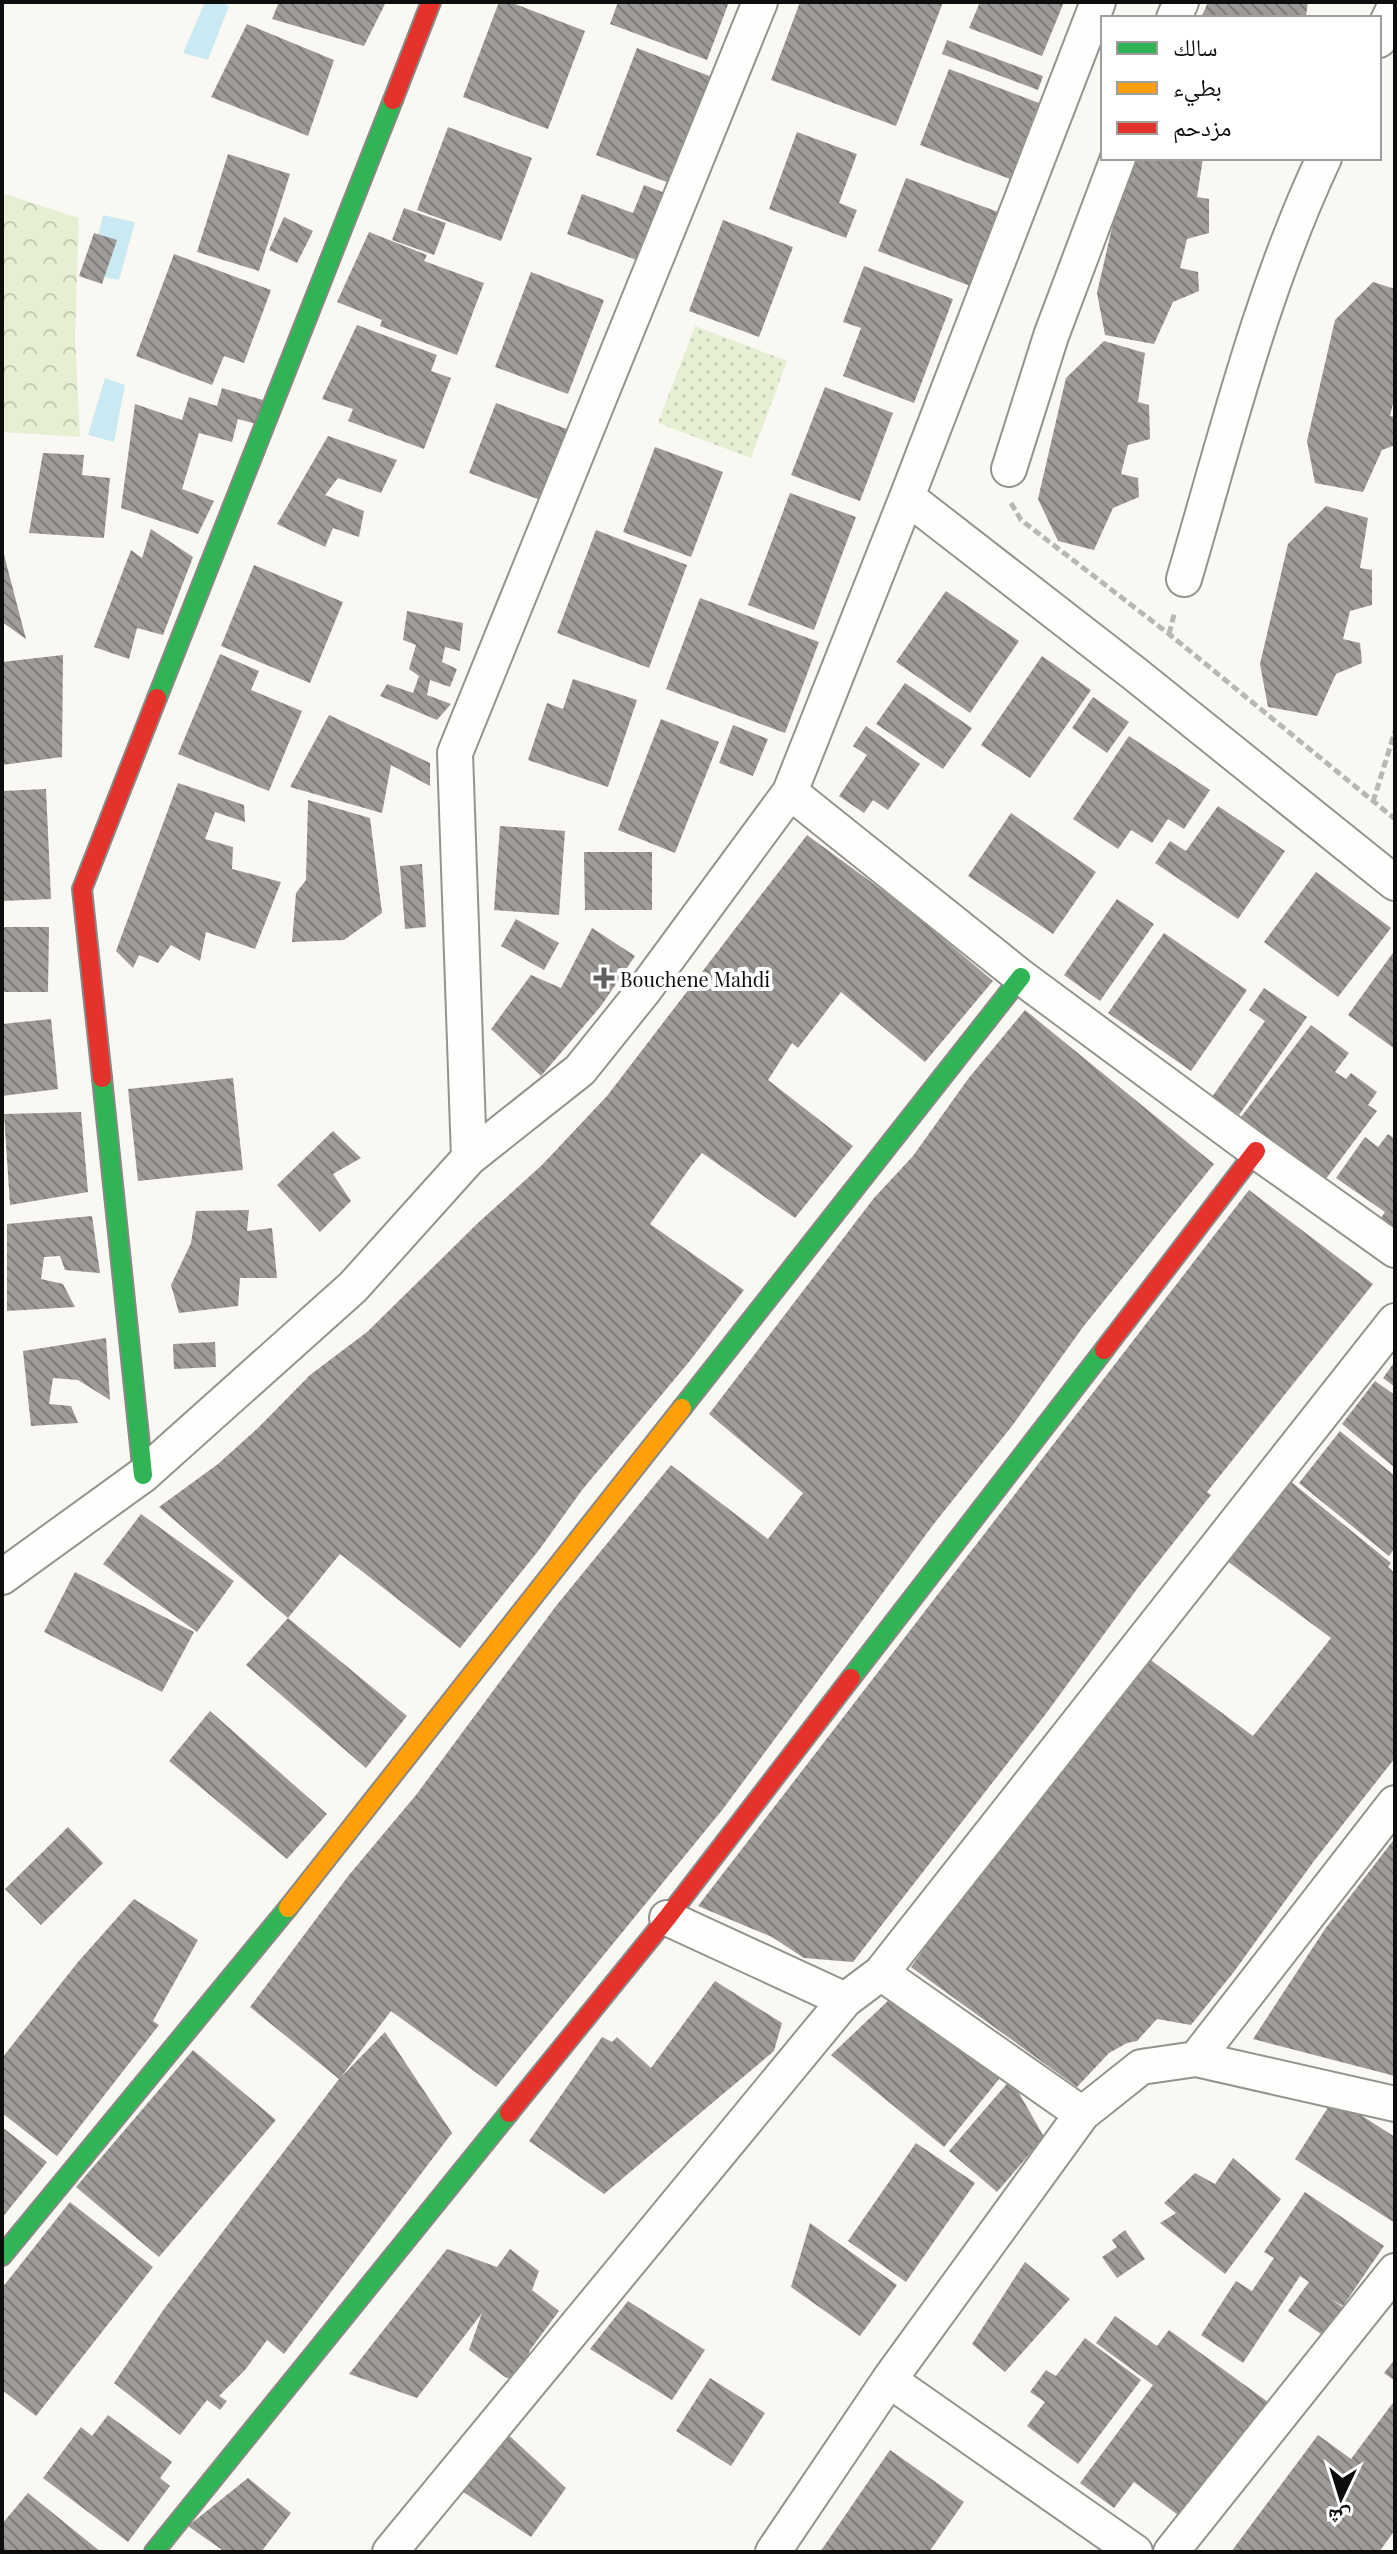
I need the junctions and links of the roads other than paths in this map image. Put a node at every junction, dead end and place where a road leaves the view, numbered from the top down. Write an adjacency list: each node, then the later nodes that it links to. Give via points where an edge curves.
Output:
1 (431, 2): 18 (street, via 82,889)
2 (760, 2): 15 (street, via 455,753)
3 (1098, 2): 9 (street)
4 (1395, 6): 5 (street)
5 (1381, 36)
6 (1117, 160): 8 (street, via 1051,336)
7 (1323, 160): 10 (street, via 1271,285)
8 (1009, 469)
9 (907, 497): 11 (street); 12 (street)
10 (1184, 579)
11 (790, 792): 13 (street); 15 (street, via 580,1070)
12 (1395, 883)
13 (1021, 977): 14 (street); 27 (street, via 316,1874)
14 (1256, 1151): 16 (street); 21 (street)
15 (469, 1158): 18 (street, via 353,1287)
16 (1395, 1250)
17 (1395, 1321): 22 (street)
18 (143, 1475): 19 (street)
19 (2, 1577)
20 (1395, 1803): 24 (street)
21 (667, 1918): 23 (street); 31 (street)
22 (881, 1973): 23 (street); 26 (street)
23 (845, 2000): 32 (street)
24 (1196, 2059): 25 (street); 26 (street, via 1141,2067)
25 (1395, 2104)
26 (1082, 2114): 29 (street)
27 (2, 2256)
28 (1395, 2271): 34 (street)
29 (889, 2380): 30 (street); 33 (street)
30 (1121, 2548)
31 (154, 2552)
32 (390, 2552)
33 (773, 2552)
34 (1171, 2552)

